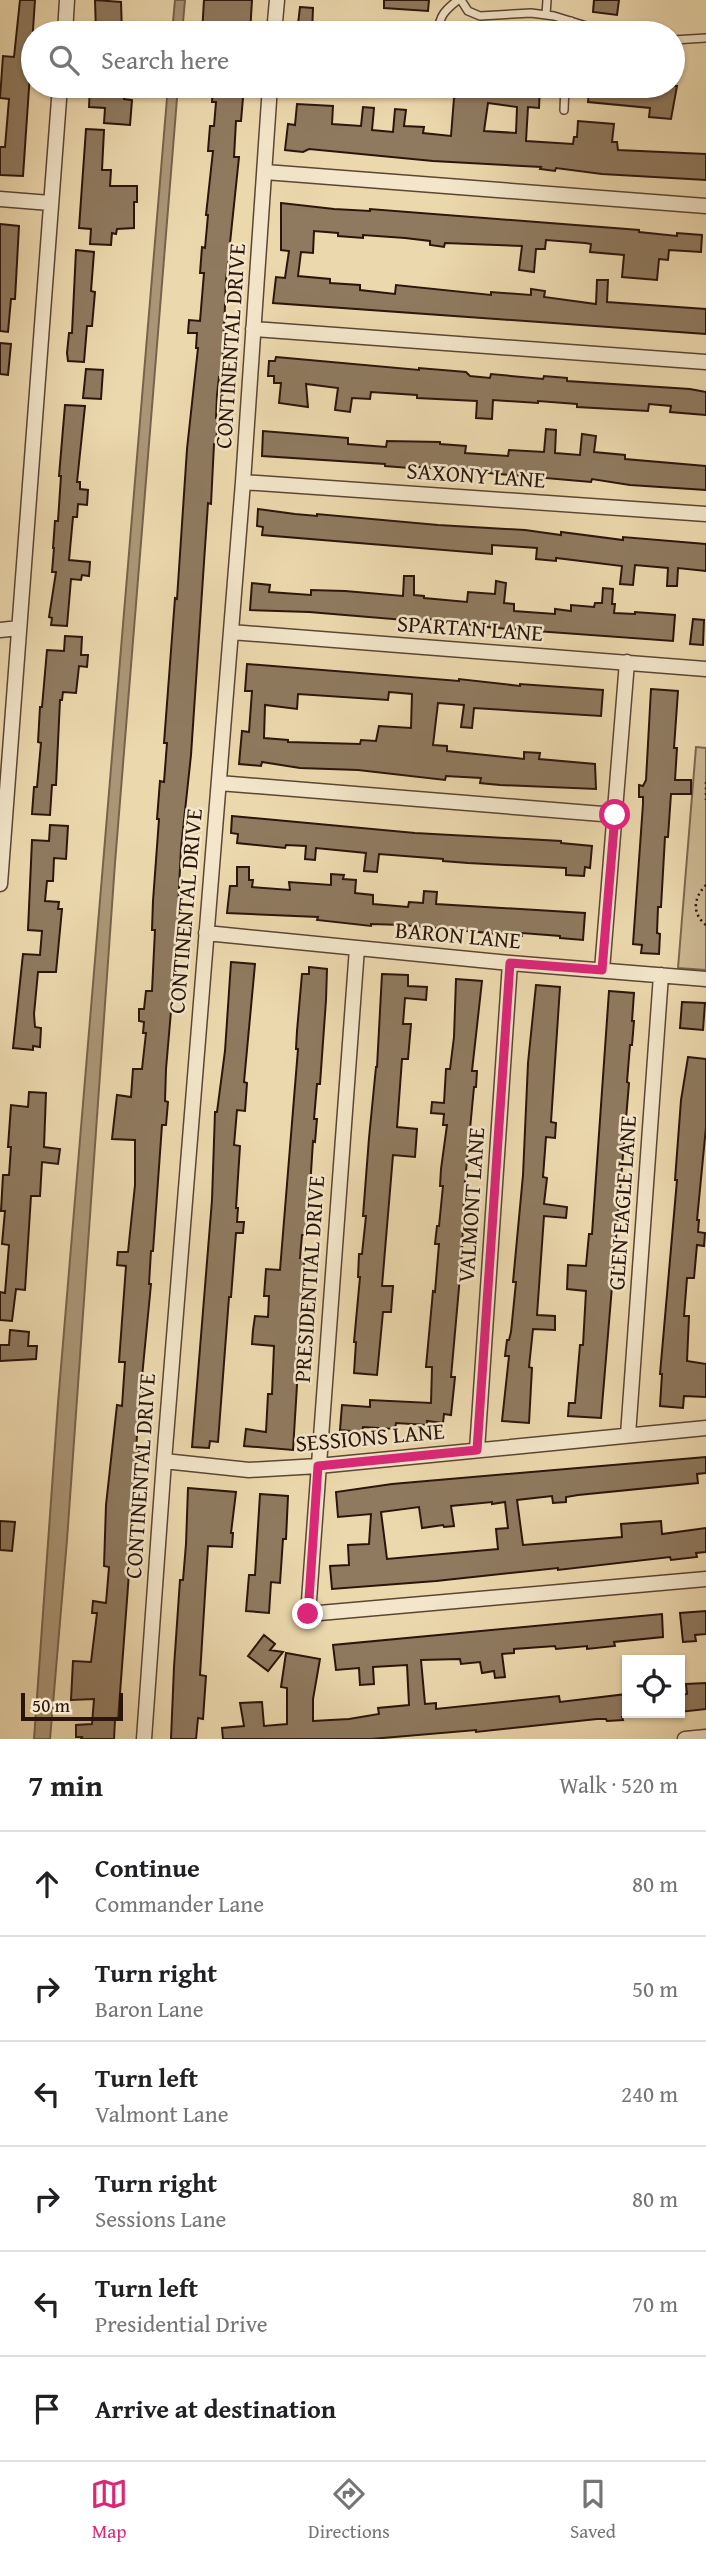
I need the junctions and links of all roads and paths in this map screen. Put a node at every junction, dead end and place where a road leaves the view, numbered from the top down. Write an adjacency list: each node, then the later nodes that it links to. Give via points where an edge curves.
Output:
1 (67, 0): 6 (street)
2 (277, 0): 7 (street)
3 (459, 0): 5 (lane, via 480,16); 8 (lane, via 444,10)
4 (547, 0): 5 (lane)
5 (546, 15): 9 (lane)
6 (66, 21)
7 (275, 21)
8 (439, 21)
9 (570, 21)
10 (706, 38): 11 (lane)
11 (685, 39)
12 (59, 98): 18 (street)
13 (269, 98): 16 (street, CONTINENTAL DRIVE)
14 (564, 98): 15 (lane)
15 (564, 110)
16 (265, 172): 19 (street); 20 (street, CONTINENTAL DRIVE)
17 (0, 200): 18 (street)
18 (50, 204): 24 (street)
19 (706, 206)
20 (253, 329): 21 (street); 22 (street, CONTINENTAL DRIVE)
21 (706, 362)
22 (243, 482): 23 (street, SAXONY LANE); 26 (street, CONTINENTAL DRIVE)
23 (706, 514)
24 (19, 628): 25 (street); 32 (street)
25 (0, 630)
26 (231, 632): 27 (street, SPARTAN LANE); 30 (street, CONTINENTAL DRIVE)
27 (627, 662): 28 (street, SPARTAN LANE); 33 (street)
28 (706, 669)
29 (706, 782): 31 (path)
30 (219, 783): 33 (street); 37 (street, CONTINENTAL DRIVE)
31 (706, 800)
32 (3, 803): 34 (street)
33 (615, 815): 40 (street)
34 (0, 884)
35 (706, 886): 36 (path, via 695,907)
36 (706, 925)
37 (206, 933): 38 (street, BARON LANE); 46 (street, CONTINENTAL DRIVE)
38 (357, 948): 39 (street, BARON LANE); 47 (street, PRESIDENTIAL DRIVE)
39 (510, 963): 40 (street, BARON LANE); 45 (street, VALMONT LANE)
40 (602, 970): 41 (street, BARON LANE)
41 (661, 975): 42 (street, BARON LANE); 44 (street, GLEN EAGLE LANE)
42 (706, 979)
43 (706, 1428): 44 (street, SESSIONS LANE)
44 (628, 1435): 45 (street, SESSIONS LANE)
45 (477, 1450): 47 (street, SESSIONS LANE)
46 (164, 1461): 47 (street, SESSIONS LANE, via 248,1470); 50 (street, CONTINENTAL DRIVE)
47 (318, 1466): 48 (street, PRESIDENTIAL DRIVE, via 308,1614)
48 (706, 1579)
49 (706, 1737): 51 (street)
50 (144, 1739)
51 (685, 1739)

